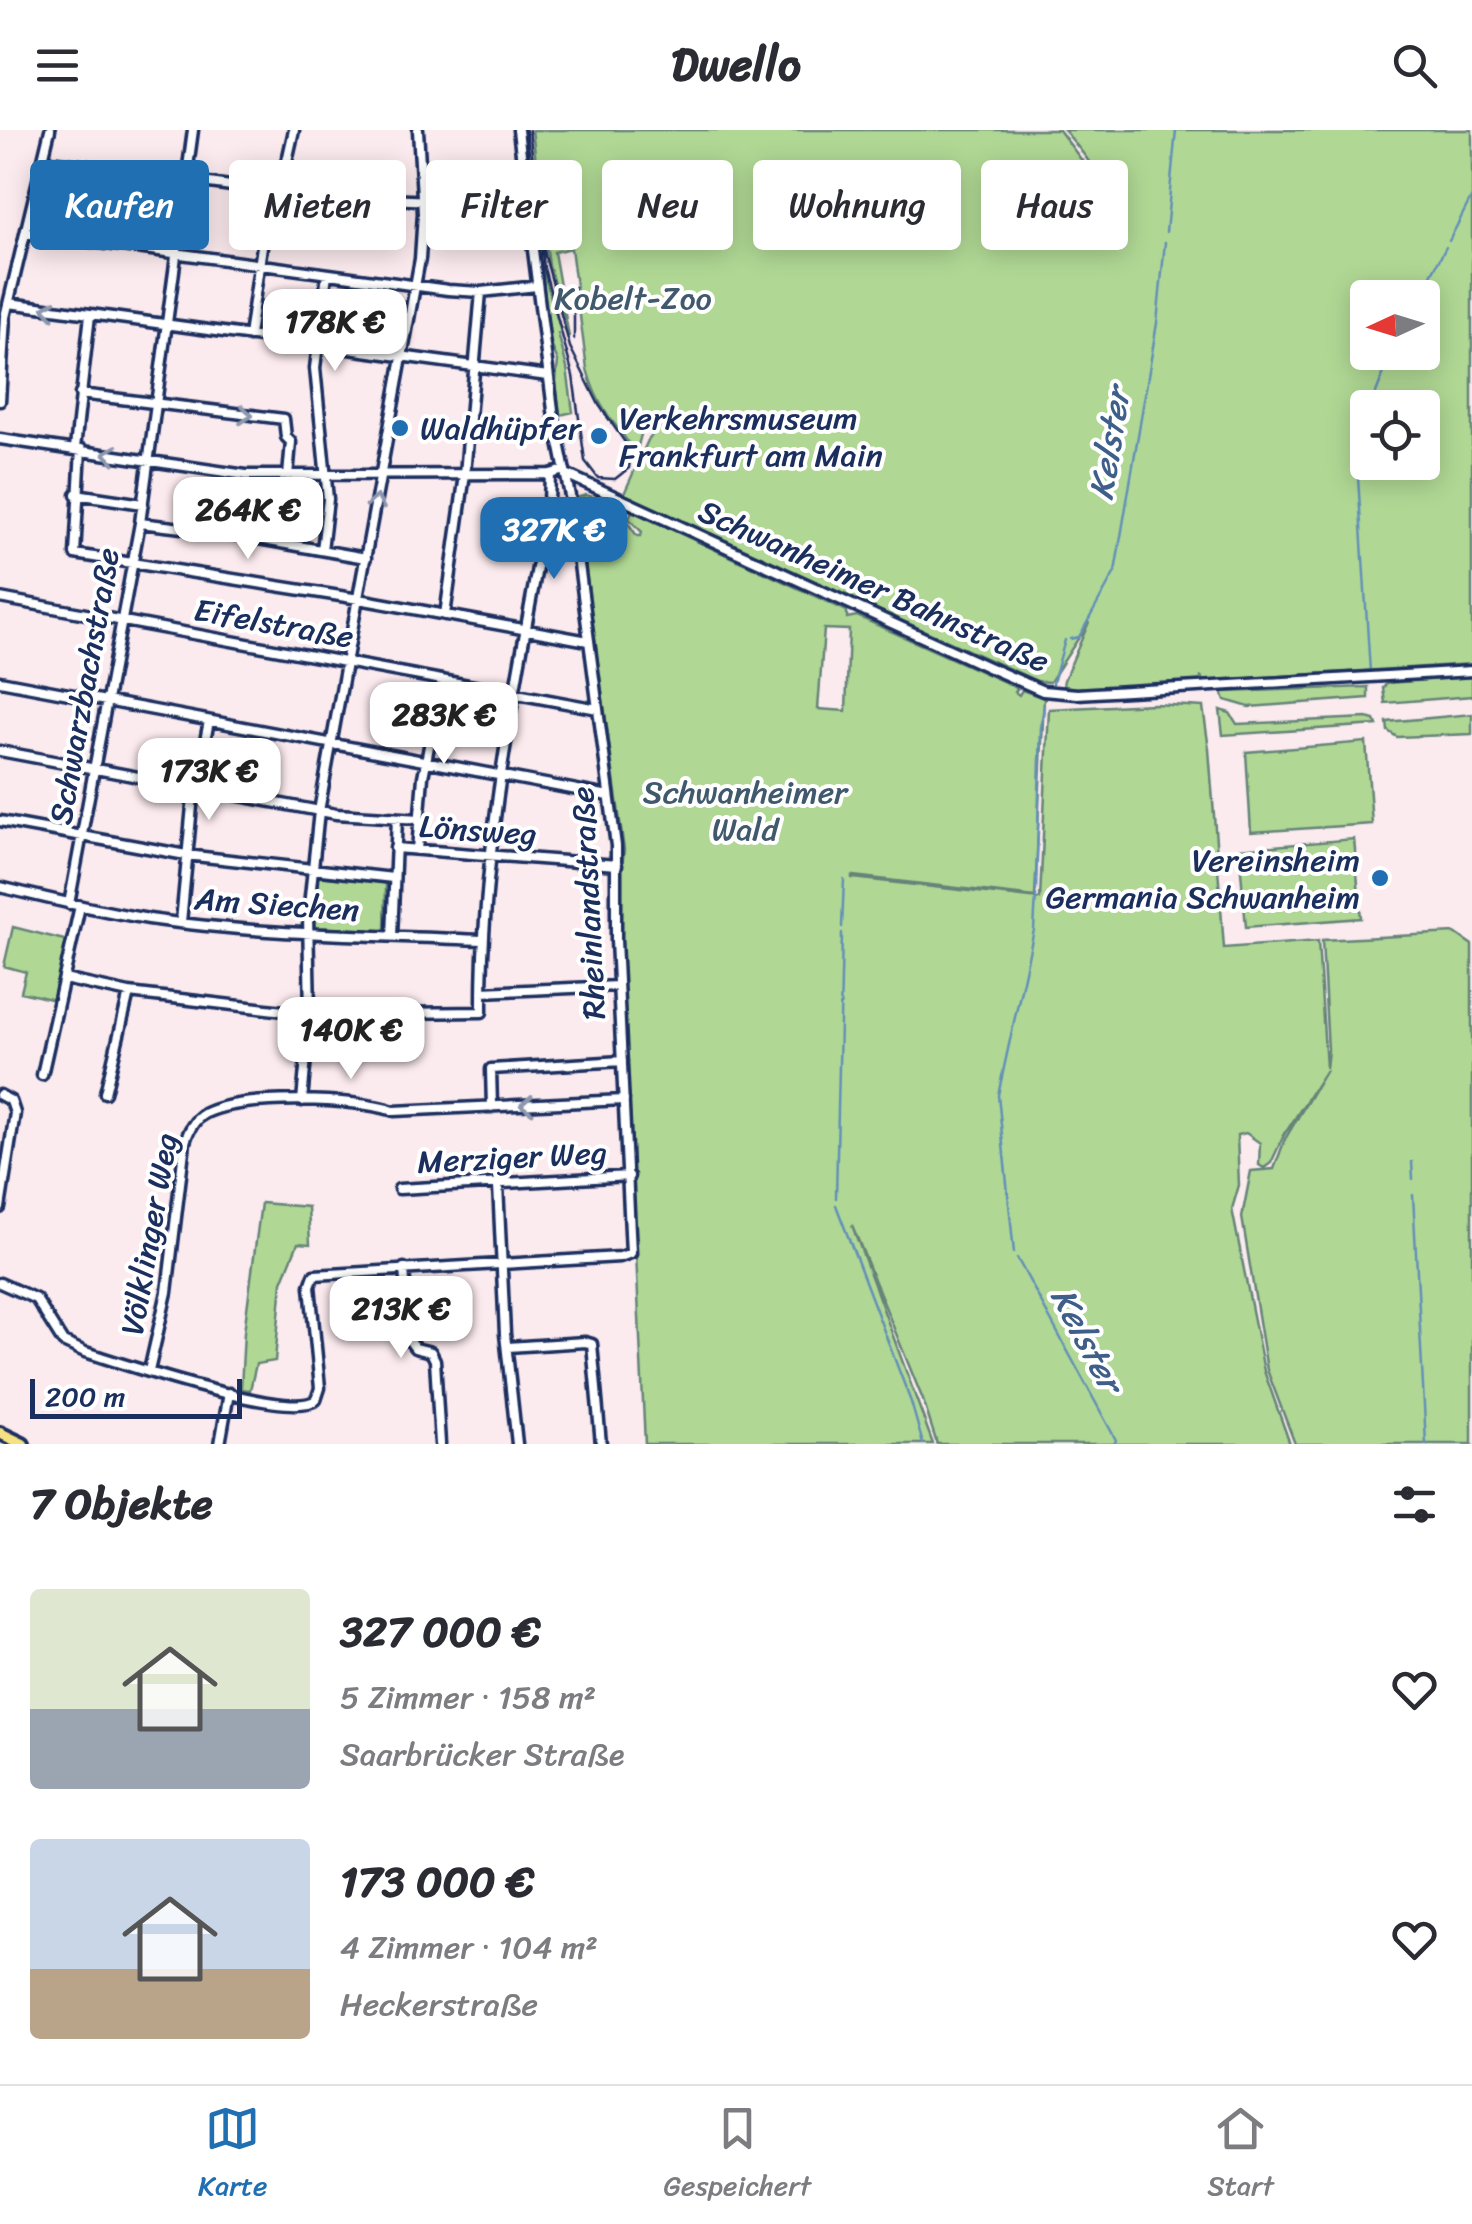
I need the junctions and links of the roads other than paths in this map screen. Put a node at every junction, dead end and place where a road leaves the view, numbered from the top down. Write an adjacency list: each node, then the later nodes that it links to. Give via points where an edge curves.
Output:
1 (50, 130): 6 (street)
2 (193, 130): 7 (street, Schwarzbachstraße)
3 (294, 130): 8 (street)
4 (418, 130): 11 (street)
5 (518, 130): 9 (street, Rheinlandstraße)
6 (43, 160)
7 (189, 160)
8 (287, 160)
9 (521, 160)
10 (406, 200): 11 (street)
11 (423, 201): 12 (street); 21 (street)
12 (426, 201)
13 (30, 216): 14 (street)
14 (26, 233): 18 (street); 24 (street)
15 (177, 250): 18 (street, Schwarzbachstraße)
16 (262, 250): 19 (street)
17 (532, 250): 22 (street, Rheinlandstraße)
18 (177, 254): 19 (street); 26 (street, Schwarzbachstraße)
19 (260, 266): 20 (street); 27 (street)
20 (327, 274): 21 (street); 28 (street)
21 (416, 286): 23 (street); 29 (street)
22 (537, 286): 23 (street); 31 (street, Rheinlandstraße)
23 (481, 292): 30 (street)
24 (9, 303): 25 (street, one-way to 24); 33 (street)
25 (90, 315): 26 (street); 32 (street)
26 (166, 325): 27 (street); 34 (street, Schwarzbachstraße)
27 (249, 336): 28 (street)
28 (318, 346): 29 (street); 40 (street)
29 (403, 358): 30 (street); 39 (street)
30 (475, 368): 31 (street); 41 (street)
31 (548, 376): 38 (street, Rheinlandstraße)
32 (80, 394): 34 (street); 36 (street)
33 (0, 402)
34 (154, 403): 37 (street, Schwarzbachstraße); 43 (street, one-way to 43, via 284,419)
35 (0, 439): 36 (street)
36 (78, 449): 37 (street, one-way to 36); 46 (street)
37 (148, 460): 43 (street); 47 (street, Schwarzbachstraße)
38 (565, 472): 42 (street); 44 (street, Rheinlandstraße); 59 (street, Schwanheimer Bahnstraße, via 1052,693)
39 (380, 473): 40 (street); 41 (street); 50 (street, one-way to 39)
40 (326, 474): 43 (street); 49 (street)
41 (465, 474): 42 (street); 54 (street)
42 (550, 474): 45 (street)
43 (288, 476)
44 (569, 487): 45 (street); 57 (street, Rheinlandstraße)
45 (551, 490): 56 (street)
46 (76, 494): 47 (street); 51 (street, via 75,554)
47 (142, 504): 48 (street, Schwarzbachstraße)
48 (140, 523): 49 (street); 51 (street, Schwarzbachstraße)
49 (322, 550): 50 (street)
50 (366, 558): 53 (street)
51 (130, 564): 53 (street); 55 (street, Schwarzbachstraße)
52 (0, 598): 55 (street, Eifelstraße)
53 (358, 599): 54 (street); 58 (street)
54 (445, 615): 56 (street)
55 (121, 621): 58 (street, Eifelstraße); 63 (street, Schwarzbachstraße)
56 (527, 629): 57 (street); 62 (street)
57 (588, 641): 64 (street, Rheinlandstraße)
58 (346, 662): 60 (street, Eifelstraße); 66 (street)
59 (1472, 671)
60 (442, 680): 62 (street, Eifelstraße); 68 (street)
61 (0, 681): 63 (street)
62 (514, 694): 64 (street, Eifelstraße); 70 (street)
63 (106, 701): 65 (street); 69 (street, Schwarzbachstraße)
64 (598, 708): 72 (street, Rheinlandstraße)
65 (209, 721): 66 (street); 71 (street)
66 (332, 744): 68 (street); 73 (street)
67 (0, 751): 69 (street)
68 (426, 763): 70 (street); 75 (street)
69 (94, 770): 71 (street); 77 (street, Schwarzbachstraße)
70 (500, 777): 72 (street); 81 (street)
71 (196, 787): 73 (street); 80 (street)
72 (609, 796): 82 (street, Rheinlandstraße)
73 (319, 811): 74 (street); 83 (street)
74 (398, 818): 75 (street); 78 (street)
75 (420, 819): 79 (street)
76 (0, 821): 77 (street)
77 (81, 836): 80 (street); 86 (street, Schwarzbachstraße)
78 (395, 848): 79 (street, Lönsweg); 84 (street)
79 (418, 850): 81 (street, Lönsweg)
80 (186, 856): 83 (street); 88 (street)
81 (488, 856): 82 (street, Lönsweg); 91 (street)
82 (617, 865): 93 (street, Rheinlandstraße)
83 (312, 870): 84 (street); 89 (street)
84 (393, 878): 90 (street)
85 (0, 886): 86 (street, Am Siechen)
86 (69, 904): 87 (street, Am Siechen)
87 (80, 906): 88 (street, Am Siechen); 92 (street)
88 (181, 922): 89 (street, Am Siechen)
89 (308, 933): 90 (street, Am Siechen); 96 (street)
90 (392, 936): 91 (street, Am Siechen)
91 (484, 940): 94 (street)
92 (64, 979): 95 (street); 98 (street)
93 (618, 986): 94 (street); 97 (street, Rheinlandstraße)
94 (482, 992): 96 (street, via 482,1012)
95 (129, 994): 96 (street); 99 (street)
96 (310, 1014): 102 (street)
97 (622, 1061): 101 (street, Rheinlandstraße); 103 (street, via 491,1069)
98 (42, 1076)
99 (105, 1093)
100 (0, 1095): 107 (street, via 12,1104 15,1120)
101 (624, 1100): 103 (street, Völklinger Weg, one-way to 103); 104 (street, Rheinlandstraße)
102 (302, 1101): 103 (street, Völklinger Weg, via 394,1110); 112 (street, Völklinger Weg, via 209,1111 188,1133)
103 (492, 1107)
104 (629, 1176): 105 (street, Merziger Weg); 108 (street, Rheinlandstraße, via 633,1246 627,1256)
105 (498, 1185): 106 (street, Merziger Weg); 108 (street)
106 (398, 1189)
107 (0, 1208)
108 (502, 1264): 109 (street); 111 (street)
109 (404, 1268): 113 (street, via 320,1273 311,1280 320,1388 313,1403); 117 (street, via 409,1340 434,1360)
110 (0, 1283): 112 (street, via 36,1298 64,1342)
111 (508, 1348): 118 (street); 119 (street, via 592,1344)
112 (149, 1371): 113 (street)
113 (229, 1393): 116 (street)
114 (0, 1432): 115 (highway)
115 (23, 1444)
116 (220, 1444)
117 (440, 1444)
118 (517, 1444)
119 (600, 1444)

